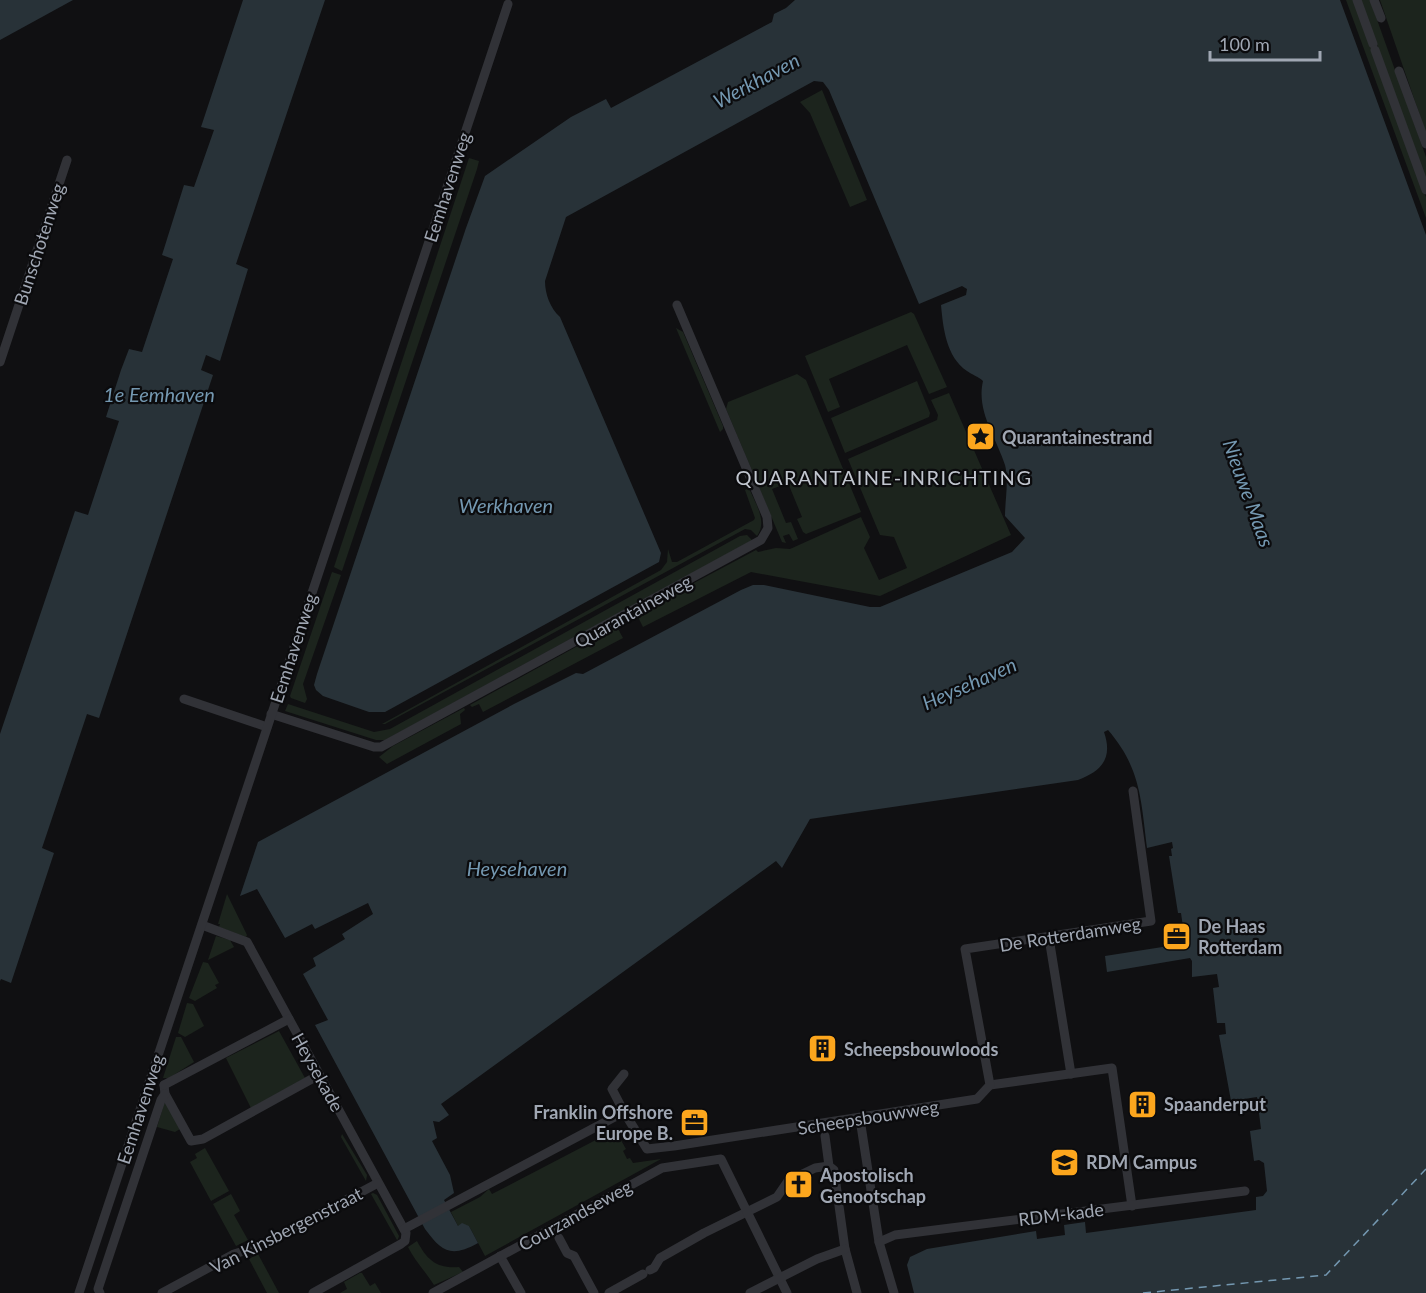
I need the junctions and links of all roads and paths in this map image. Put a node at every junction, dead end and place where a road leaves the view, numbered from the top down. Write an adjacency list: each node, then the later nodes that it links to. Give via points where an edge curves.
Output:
1 (1357, 0): 8 (street)
2 (1374, 0): 4 (street)
3 (508, 4): 12 (street, Eemhavenweg)
4 (1381, 18)
5 (1398, 71): 6 (street)
6 (1426, 144)
7 (67, 160): 10 (street, Bunschotenweg)
8 (1426, 190)
9 (677, 305): 12 (street, Quarantaineweg, via 767,517 768,528 761,540 381,747)
10 (0, 362)
11 (184, 699): 13 (street)
12 (272, 714): 13 (street, Eemhavenweg)
13 (267, 727): 15 (street, Eemhavenweg)
14 (1133, 791): 16 (street, De Rotterdamweg, via 1151,921)
15 (202, 925): 17 (street, Heysekade, via 247,942); 21 (street, Eemhavenweg)
16 (1049, 938): 19 (street); 22 (street, De Rotterdamweg, via 965,949)
17 (289, 1019): 20 (street, Heysekade); 23 (street)
18 (624, 1074): 24 (street, Scheepsbouwweg, via 612,1089)
19 (1071, 1074): 22 (street); 30 (street, via 1112,1068)
20 (319, 1075): 23 (street, via 203,1139 191,1141); 28 (street, Heysekade)
21 (150, 1081): 23 (street); 39 (street, Eemhavenweg)
22 (990, 1085): 25 (street, Scheepsbouwweg, via 977,1099)
23 (164, 1090): 38 (street)
24 (624, 1112): 25 (street, Scheepsbouwweg, via 647,1149); 32 (street)
25 (860, 1119): 34 (street)
26 (825, 1136): 27 (street)
27 (829, 1166): 31 (street, via 788,1181 777,1197); 35 (street, via 834,1170)
28 (378, 1183): 32 (street, Heysekade); 40 (street, Van Kinsbergenstraat)
29 (1245, 1191): 30 (street, RDM-kade)
30 (1131, 1206): 34 (street, RDM-kade, via 895,1235)
31 (748, 1211): 36 (street, Courzandseweg, via 721,1159 662,1168); 37 (street); 45 (street, via 660,1258 654,1268)
32 (404, 1229): 41 (street, via 406,1237 401,1244)
33 (559, 1239): 44 (street)
34 (879, 1242): 49 (street)
35 (845, 1249): 37 (street); 48 (street)
36 (500, 1256): 42 (street, Courzandseweg); 43 (street)
37 (779, 1278): 46 (street); 47 (street)
38 (99, 1292)
39 (79, 1293)
40 (162, 1293)
41 (313, 1293)
42 (433, 1293)
43 (520, 1293)
44 (594, 1293)
45 (609, 1293)
46 (750, 1293)
47 (787, 1293)
48 (857, 1293)
49 (894, 1293)

